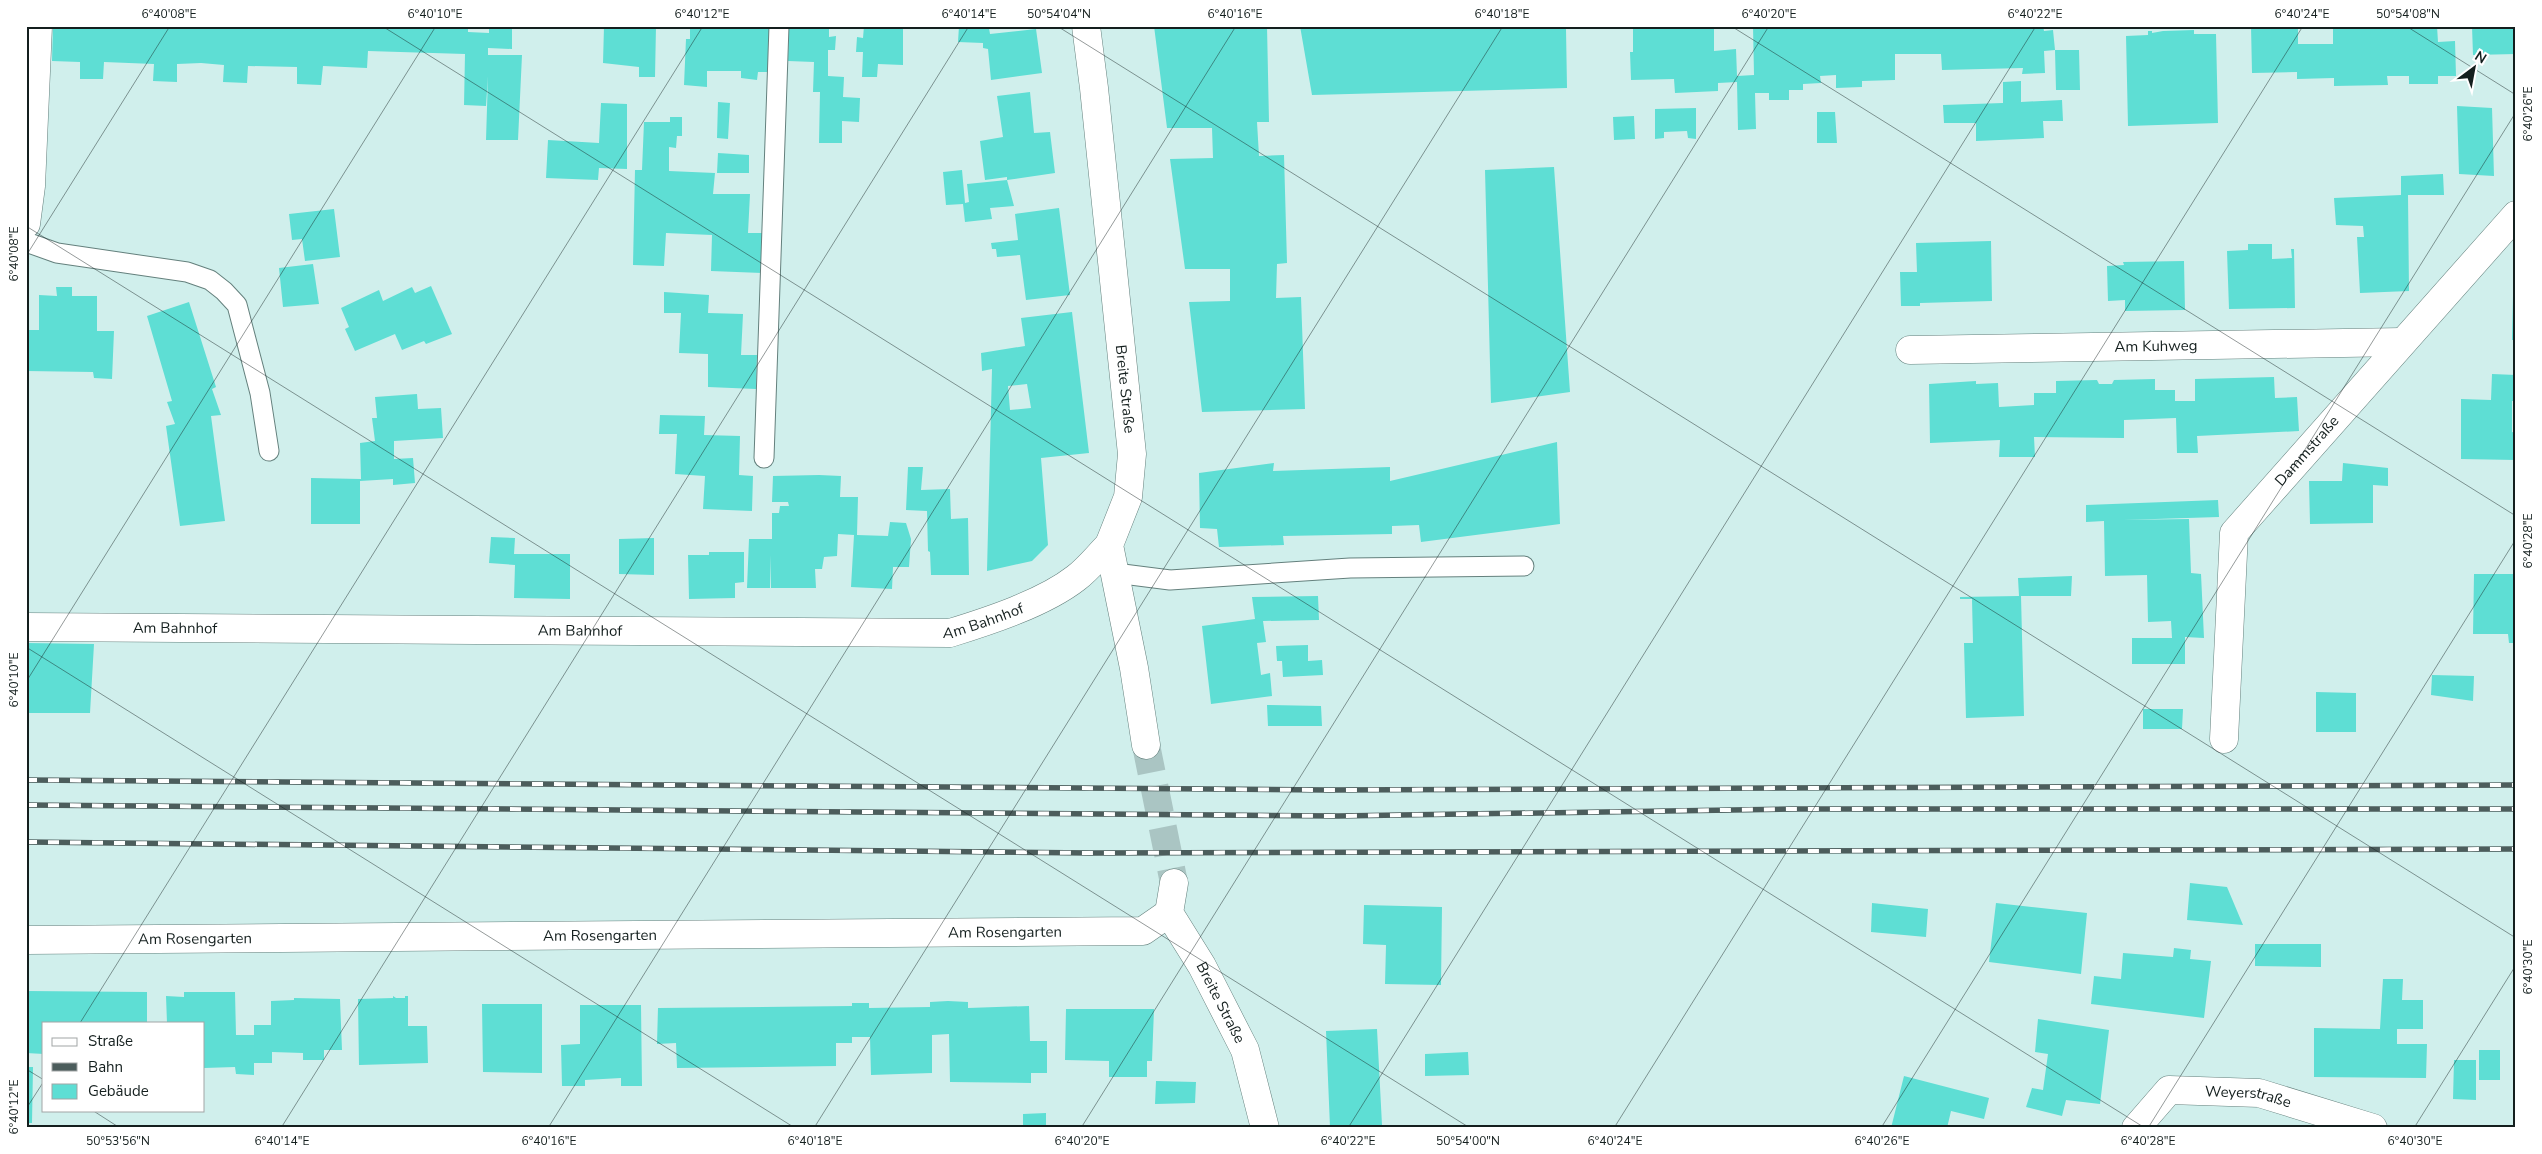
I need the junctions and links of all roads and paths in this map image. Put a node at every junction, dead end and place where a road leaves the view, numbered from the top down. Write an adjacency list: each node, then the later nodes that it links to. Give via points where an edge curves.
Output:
1 (38, 26): 5 (street, via 31,186)
2 (780, 26): 10 (lane)
3 (1086, 26): 11 (street, Breite Straße, via 1132,454 1128,497)
4 (2516, 215): 7 (street, Dammstraße)
5 (26, 224)
6 (26, 242): 9 (lane, via 57,252 187,272 210,280 224,291 237,306 260,393)
7 (2402, 342): 8 (street, Am Kuhweg); 15 (street, Dammstraße, via 2234,533)
8 (1910, 350)
9 (269, 451)
10 (764, 458)
11 (1109, 546): 13 (street); 14 (street, Am Bahnhof, via 1076,578 1053,592 995,618 950,633)
12 (1524, 566): 13 (lane, via 1350,568 1170,580)
13 (1114, 573): 16 (street)
14 (26, 628)
15 (2224, 739)
16 (1146, 745)
17 (1174, 884): 18 (street)
18 (1169, 913): 19 (street, Am Rosengarten, via 1143,931); 20 (street, Breite Straße, via 1202,966 1245,1050)
19 (26, 940)
20 (1265, 1128)
21 (2136, 1128): 22 (street, Weyerstraße, via 2169,1090 2259,1093)
22 (2373, 1128)

